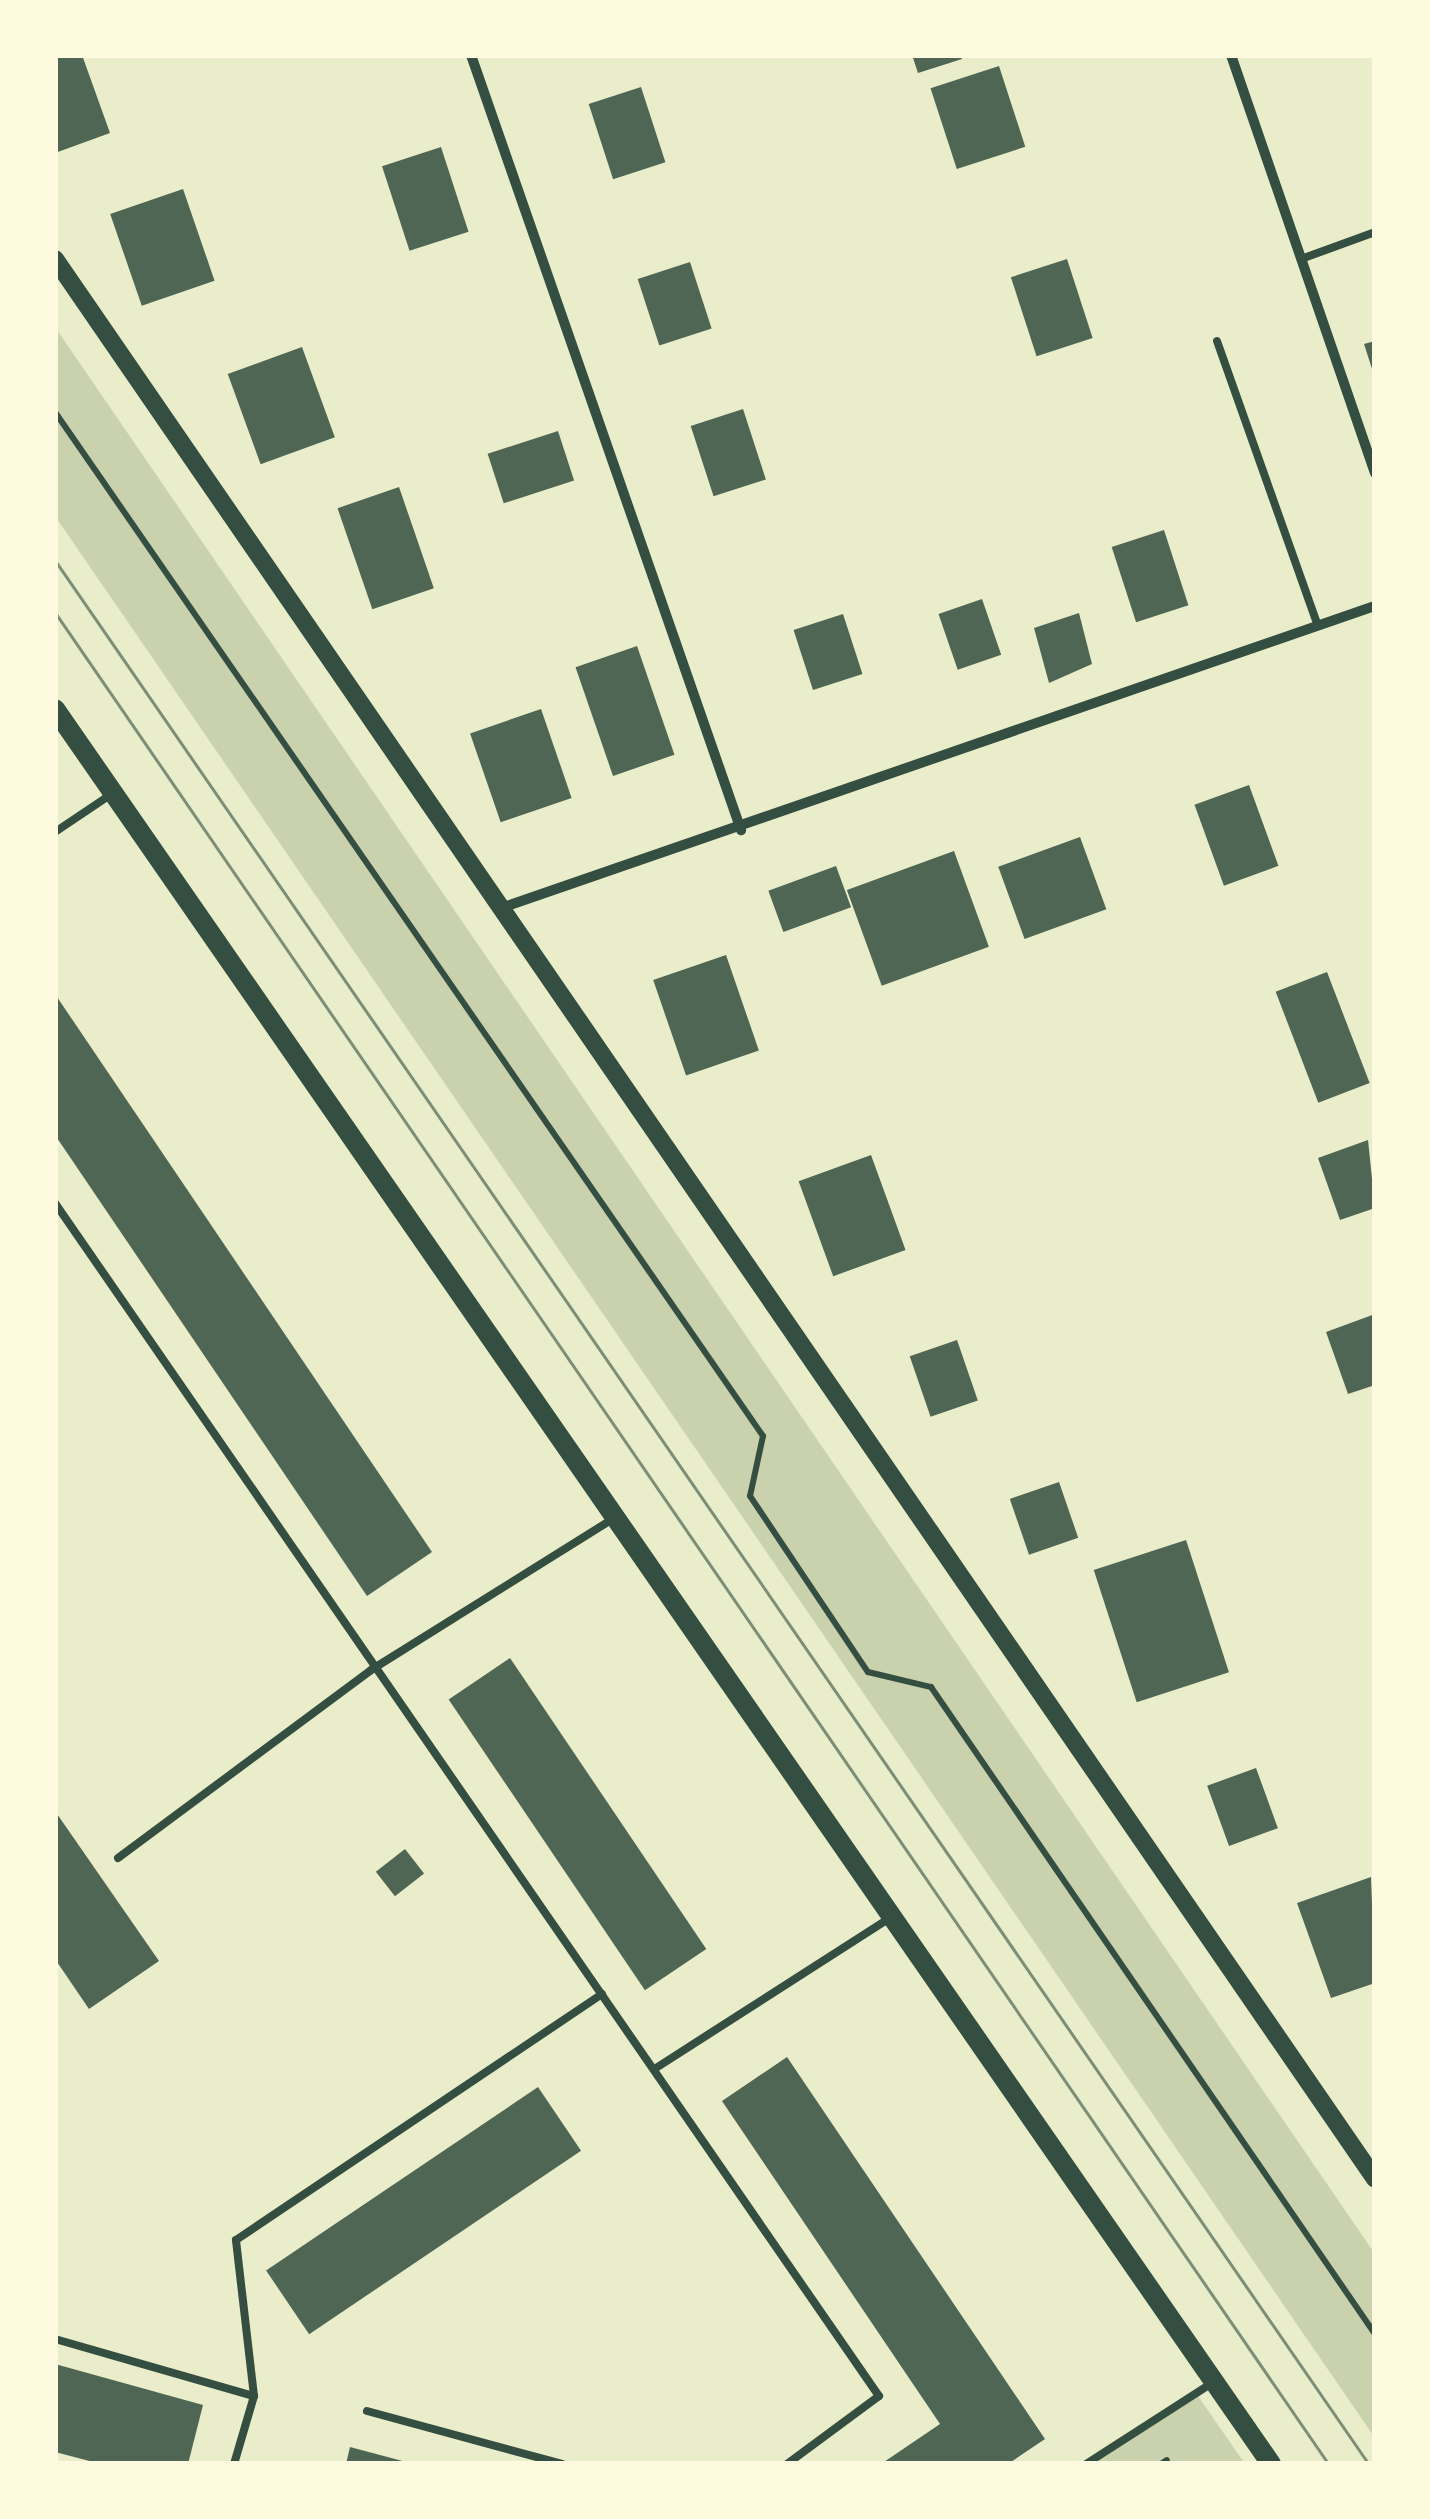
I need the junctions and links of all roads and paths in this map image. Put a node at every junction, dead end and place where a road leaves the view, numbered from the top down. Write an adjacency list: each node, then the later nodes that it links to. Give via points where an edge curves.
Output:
1 (471, 55): 13 (street)
2 (1231, 55): 5 (street)
3 (1375, 232): 5 (lane)
4 (55, 259): 15 (street)
5 (1301, 259): 8 (street)
6 (1217, 341): 10 (lane)
7 (55, 412): 24 (path, via 763,1436 750,1496 868,1672 931,1687)
8 (1375, 473)
9 (1375, 606): 10 (street)
10 (1318, 626): 13 (street)
11 (55, 710): 12 (main road)
12 (113, 793): 14 (lane); 17 (main road)
13 (741, 830): 15 (street)
14 (55, 832)
15 (507, 906): 23 (street)
16 (55, 1203): 18 (lane)
17 (614, 1518): 18 (lane); 20 (main road)
18 (370, 1670): 19 (lane); 21 (lane)
19 (118, 1858)
20 (891, 1917): 22 (lane); 26 (main road)
21 (602, 1994): 22 (lane); 27 (lane, via 236,2240)
22 (656, 2068): 31 (lane, via 879,2396)
23 (1375, 2179)
24 (1375, 2334)
25 (55, 2338): 27 (lane)
26 (1214, 2382): 32 (lane); 33 (main road)
27 (254, 2396): 29 (lane)
28 (367, 2412): 30 (lane)
29 (234, 2464)
30 (562, 2464)
31 (786, 2464)
32 (1086, 2464)
33 (1270, 2464)

